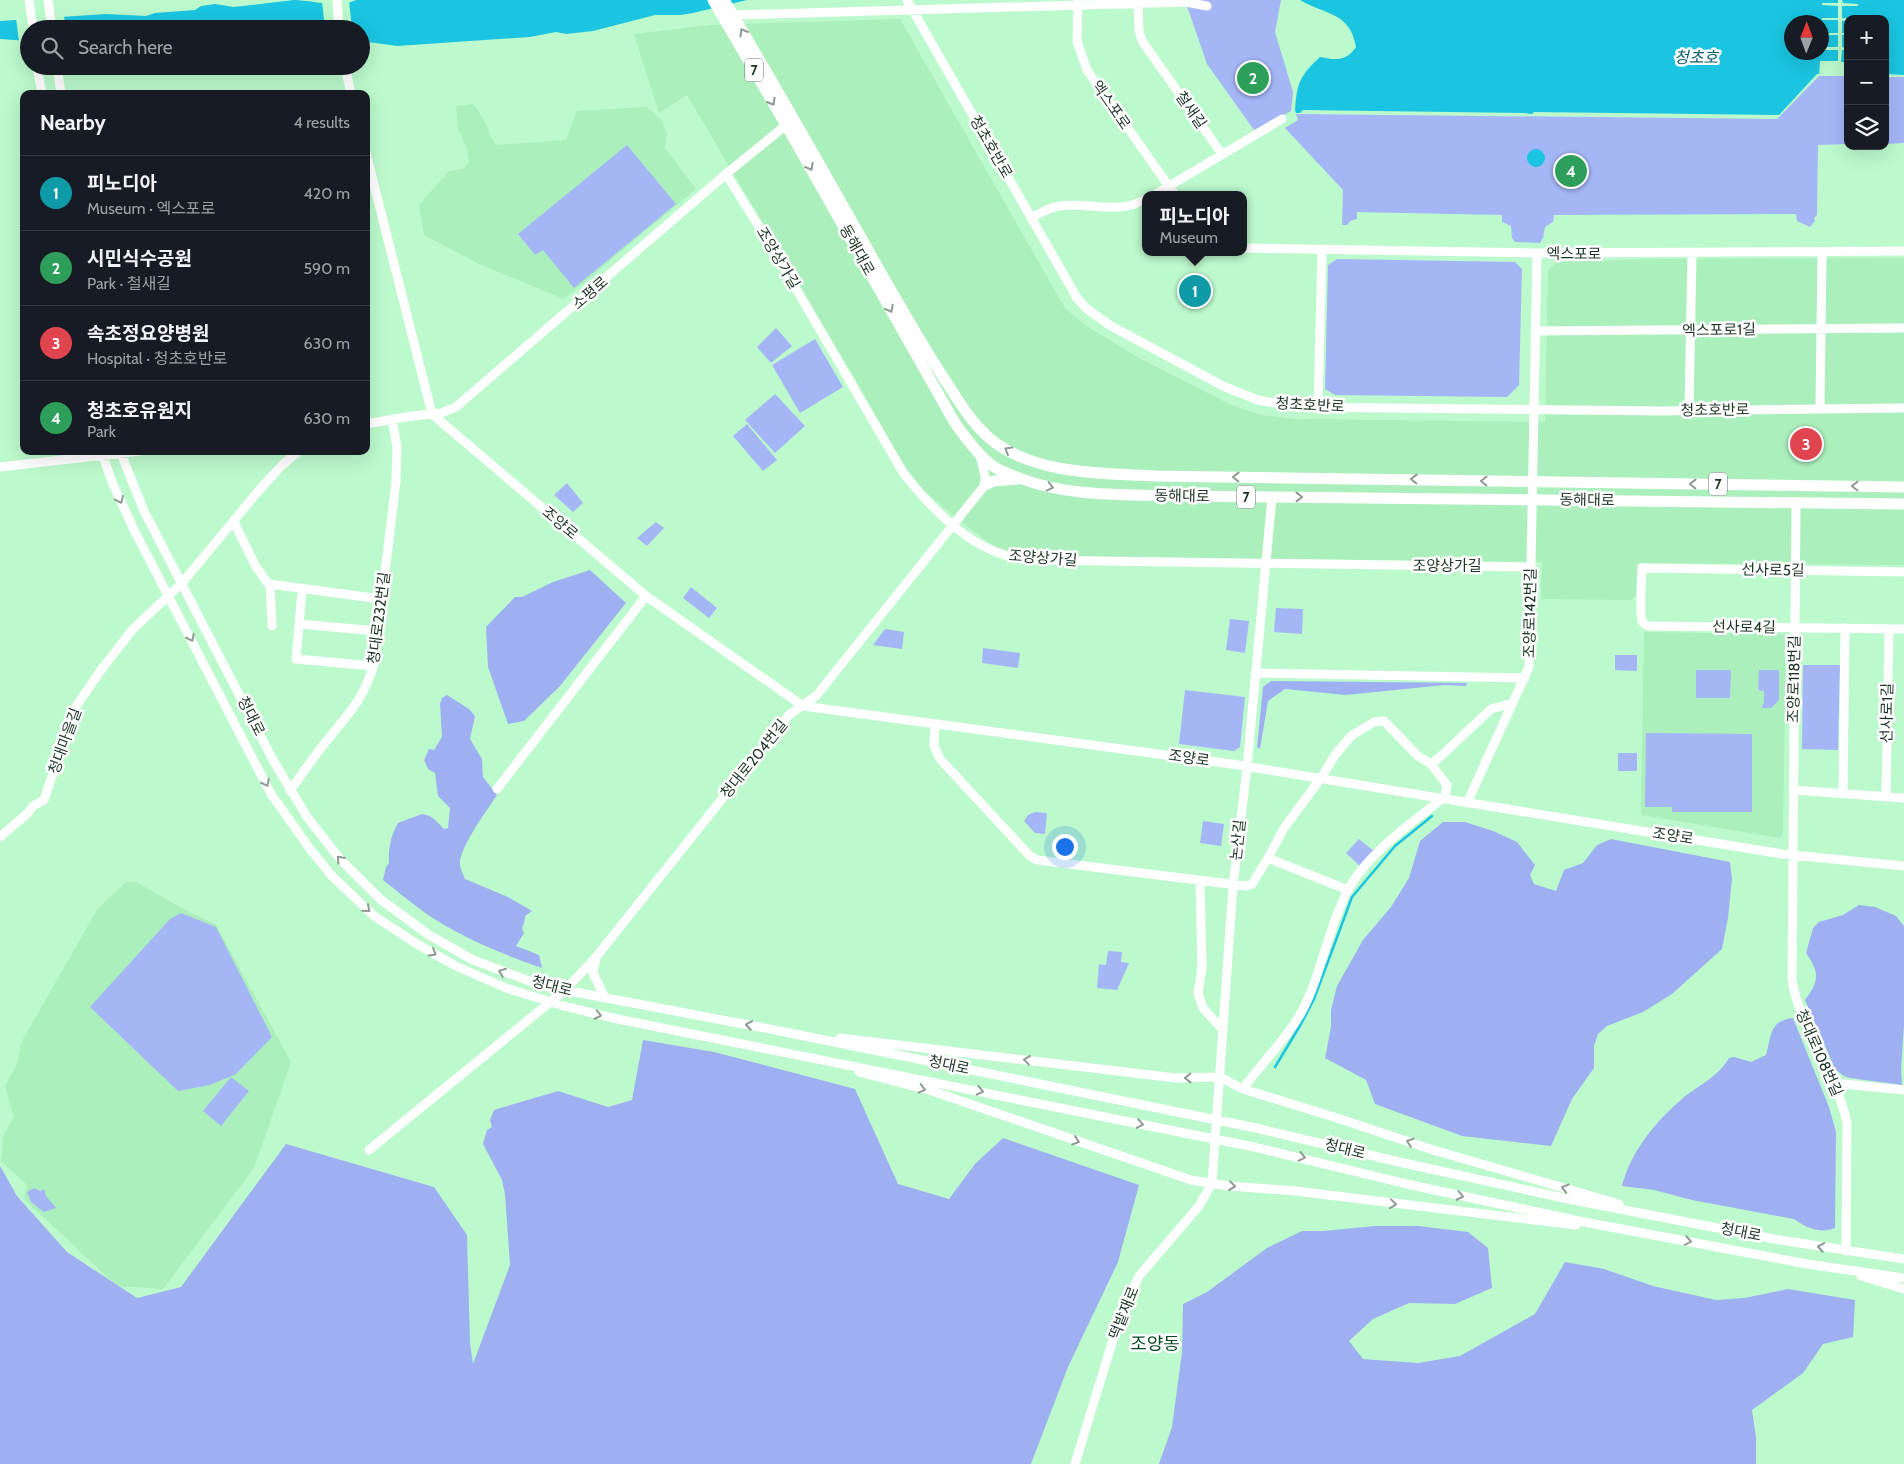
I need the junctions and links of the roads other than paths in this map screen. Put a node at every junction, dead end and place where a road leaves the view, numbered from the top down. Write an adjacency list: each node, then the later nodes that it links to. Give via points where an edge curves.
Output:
1 (338, 0): 14 (street)
2 (713, 0): 11 (main road, 7)
3 (724, 0): 11 (main road, 7)
4 (907, 0): 10 (street, 청초호반로)
5 (29, 1): 12 (street)
6 (48, 1): 13 (street)
7 (1078, 2): 8 (street); 10 (street); 26 (street, 엑스포로, via 1077,41 1087,70)
8 (1138, 3): 9 (street, via 1186,2); 23 (street, 철새길, via 1142,41)
9 (1207, 6)
10 (912, 9): 11 (street); 30 (street, 청초호반로)
11 (729, 14): 22 (main road, 동해대로 / 7)
12 (31, 20)
13 (51, 20)
14 (339, 20)
15 (39, 75): 18 (street)
16 (58, 75): 19 (street)
17 (346, 75): 20 (street)
18 (41, 90)
19 (60, 90)
20 (350, 90)
21 (1282, 119): 23 (street)
22 (790, 122): 25 (street, 소평로); 49 (main road, 동해대로 / 7, one-way to 49, via 943,405); 56 (main road, 동해대로 / 7, one-way to 22, via 1155,476 1070,470 1018,456 974,425 910,325)
23 (1222, 154): 26 (street)
24 (370, 169): 46 (street)
25 (726, 174): 46 (street, 소평로, via 456,407); 64 (street, 조양상가길, via 904,474)
26 (1169, 186): 27 (street); 28 (street, 엑스포로)
27 (1161, 191)
28 (1172, 191)
29 (1142, 201): 30 (street, via 1120,208 1058,206)
30 (1031, 218): 41 (street, 청초호반로, via 1077,298 1099,319 1241,394 1277,405)
31 (1247, 248): 32 (street, 엑스포로)
32 (1322, 250): 35 (street, 엑스포로); 41 (street)
33 (1904, 251): 34 (street, 엑스포로)
34 (1822, 252): 36 (street, 엑스포로); 38 (street)
35 (1537, 254): 36 (street, 엑스포로); 40 (street, 조양로142번길)
36 (1692, 254): 39 (street)
37 (1904, 328): 38 (street, 엑스포로1길)
38 (1822, 329): 39 (street, 엑스포로1길); 43 (street)
39 (1690, 330): 40 (street, 엑스포로1길); 45 (street)
40 (1535, 331): 44 (street, 조양로142번길)
41 (1318, 407): 44 (street, 청초호반로)
42 (1904, 408): 43 (street, 청초호반로)
43 (1820, 409): 45 (street, 청초호반로)
44 (1533, 410): 45 (street, 청초호반로); 56 (street, 조양로142번길)
45 (1689, 410)
46 (432, 414): 47 (street, 소평로); 73 (street, 조양로)
47 (392, 420): 48 (street, 소평로); 74 (street, 청대로232번길, via 397,447 396,481)
48 (370, 423)
49 (980, 454): 55 (main road, 동해대로 / 7, via 994,467); 57 (street)
50 (87, 455): 54 (street)
51 (103, 455): 72 (street, 청대로, one-way to 72, via 123,507)
52 (121, 455): 69 (street, 청대로, via 144,511)
53 (294, 455): 63 (street)
54 (0, 467)
55 (1022, 479): 57 (main road, via 994,481); 59 (main road, 동해대로 / 7, one-way to 59, via 1085,493)
56 (1531, 481): 58 (main road, 동해대로 / 7, one-way to 56); 60 (street, 조양로142번길)
57 (985, 485): 64 (street, 청대로204번길)
58 (1904, 487)
59 (1272, 497): 60 (main road, 동해대로 / 7, one-way to 60); 65 (street, 논산길)
60 (1531, 499): 61 (main road, 동해대로 / 7); 66 (street, 조양로142번길)
61 (1796, 503): 62 (main road, 동해대로 / 7); 67 (street, 조양로118번길)
62 (1904, 504)
63 (234, 522): 69 (street); 70 (street, via 256,567)
64 (953, 525): 65 (street, 조양상가길, via 983,548 1016,559); 87 (street, 청대로204번길, via 816,696)
65 (1266, 564): 66 (street, 조양상가길); 84 (street, 논산길)
66 (1531, 567): 85 (street, 조양로142번길, via 1529,663)
67 (1795, 570): 68 (street, 선사로5길); 76 (street, 선사로5길, via 1642,568 1641,616); 78 (street, 조양로118번길)
68 (1904, 572)
69 (182, 583): 72 (street); 93 (street, 청대로)
70 (269, 584): 71 (street); 77 (street)
71 (302, 590): 74 (street); 75 (street)
72 (169, 595): 100 (street, 청대마을길, via 133,629 75,708 44,800 32,806); 108 (street, 청대로, one-way to 108, via 280,808 331,875)
73 (646, 596): 87 (street, 조양로); 92 (street)
74 (381, 599): 82 (street, 청대로232번길)
75 (299, 624): 82 (street); 83 (street, via 296,659)
76 (1644, 624): 78 (street, 선사로4길)
77 (272, 626)
78 (1795, 628): 79 (street, 선사로4길); 94 (street, 조양로118번길)
79 (1846, 628): 80 (street, 선사로4길); 95 (street)
80 (1889, 629): 81 (street, 선사로4길); 96 (street, 선사로1길)
81 (1904, 629)
82 (378, 631): 83 (street, 청대로232번길)
83 (373, 666): 93 (street, 청대로232번길, via 358,703)
84 (1255, 673): 85 (street); 90 (street, 논산길)
85 (1525, 678): 86 (street, 조양로142번길)
86 (1513, 703): 89 (street, via 1492,709); 99 (street, 조양로142번길)
87 (803, 706): 88 (street, 조양로); 109 (street, 청대로204번길, via 789,716)
88 (935, 724): 90 (street, 조양로); 104 (street, via 934,746 940,759 1033,858)
89 (1431, 764): 91 (street, via 1418,756 1384,721 1374,722 1351,736); 98 (street, via 1447,785)
90 (1247, 767): 91 (street, 조양로); 105 (street, 논산길)
91 (1321, 778): 98 (street, 조양로); 102 (street, via 1288,823)
92 (497, 789)
93 (290, 790): 107 (street, 청대로, one-way to 93, via 344,864)
94 (1793, 790): 95 (street); 101 (street, 조양로118번길)
95 (1843, 793): 96 (street)
96 (1886, 797): 97 (street)
97 (1904, 798)
98 (1443, 799): 99 (street, 조양로); 106 (street, via 1385,845)
99 (1467, 803): 101 (street, 조양로)
100 (0, 837)
101 (1792, 855): 103 (street, 조양로); 117 (street, 청대로108번길, via 1793,986 1796,1001)
102 (1268, 858): 105 (street, via 1252,884); 106 (street)
103 (1904, 866)
104 (1200, 881): 105 (street); 114 (street, via 1202,968 1198,997 1203,1008)
105 (1233, 886): 114 (street, 논산길)
106 (1348, 890): 118 (street, via 1301,1011)
107 (401, 916): 108 (street); 110 (street, 청대로, one-way to 107, via 530,982 473,960)
108 (392, 928): 112 (street, 청대로, one-way to 112, via 472,973)
109 (596, 957): 110 (street, 청대로204번길); 111 (street, via 593,973)
110 (565, 990): 111 (street, 청대로); 112 (street, 청대로204번길)
111 (606, 998): 113 (street, 청대로, one-way to 111)
112 (551, 1002): 115 (street, 청대로, one-way to 115, via 613,1018); 120 (street, 청대로)
113 (775, 1030): 116 (street, one-way to 113, via 1176,1078); 122 (street, 청대로, via 1256,1128 1494,1183)
114 (1223, 1030): 116 (street, 논산길)
115 (774, 1050): 121 (street, one-way to 121, via 932,1091 1191,1180); 123 (street, 청대로, one-way to 123, via 1189,1133 1461,1196)
116 (1220, 1077): 118 (street); 121 (street, 논산길)
117 (1833, 1083): 119 (street); 124 (street, 청대로108번길, via 1848,1129)
118 (1243, 1089): 122 (street, one-way to 118, via 1430,1149)
119 (1904, 1090)
120 (369, 1150)
121 (1212, 1183): 123 (street, one-way to 123); 129 (street, 떡밭재로, via 1199,1206 1139,1276 1119,1320)
122 (1662, 1216): 124 (street, 청대로, one-way to 122)
123 (1656, 1235): 126 (street, 청대로, one-way to 126)
124 (1846, 1251): 125 (street, 청대로)
125 (1904, 1259)
126 (1830, 1268): 127 (street, 청대로); 128 (street)
127 (1904, 1278)
128 (1904, 1289)
129 (1075, 1464)

